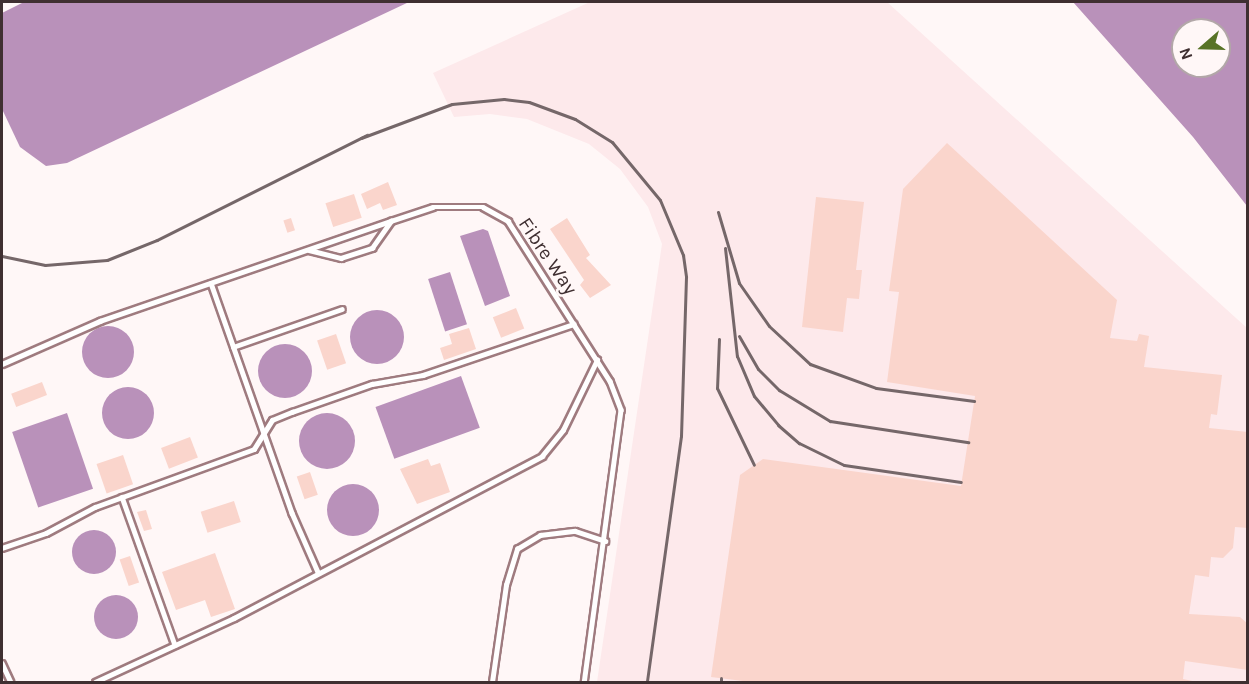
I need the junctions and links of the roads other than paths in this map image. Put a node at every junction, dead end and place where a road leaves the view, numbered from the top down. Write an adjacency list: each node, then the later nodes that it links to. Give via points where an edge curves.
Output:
1 (391, 221): 2 (lane, Fibre Way); 2 (lane, via 372,248 341,258); 5 (lane, Fibre Way, via 433,207 483,207 508,222)
2 (308, 250): 3 (lane, Fibre Way)
3 (211, 284): 6 (lane); 8 (lane, Fibre Way, via 100,321)
4 (342, 309): 6 (lane)
5 (574, 324): 7 (lane, Fibre Way); 9 (lane, via 423,375 372,384 302,408 272,420)
6 (233, 347): 9 (lane)
7 (597, 360): 11 (lane, Fibre Way, via 621,410); 13 (lane, via 563,430 542,456)
8 (2, 364)
9 (263, 434): 10 (lane, via 254,450); 13 (lane)
10 (122, 497): 12 (lane); 14 (lane)
11 (605, 542): 18 (lane, via 575,531 540,535 517,549 506,585); 19 (lane, Fibre Way)
12 (2, 548)
13 (318, 572): 14 (lane)
14 (175, 645): 17 (lane)
15 (2, 663): 16 (lane)
16 (11, 682)
17 (95, 682)
18 (492, 682)
19 (584, 682)

